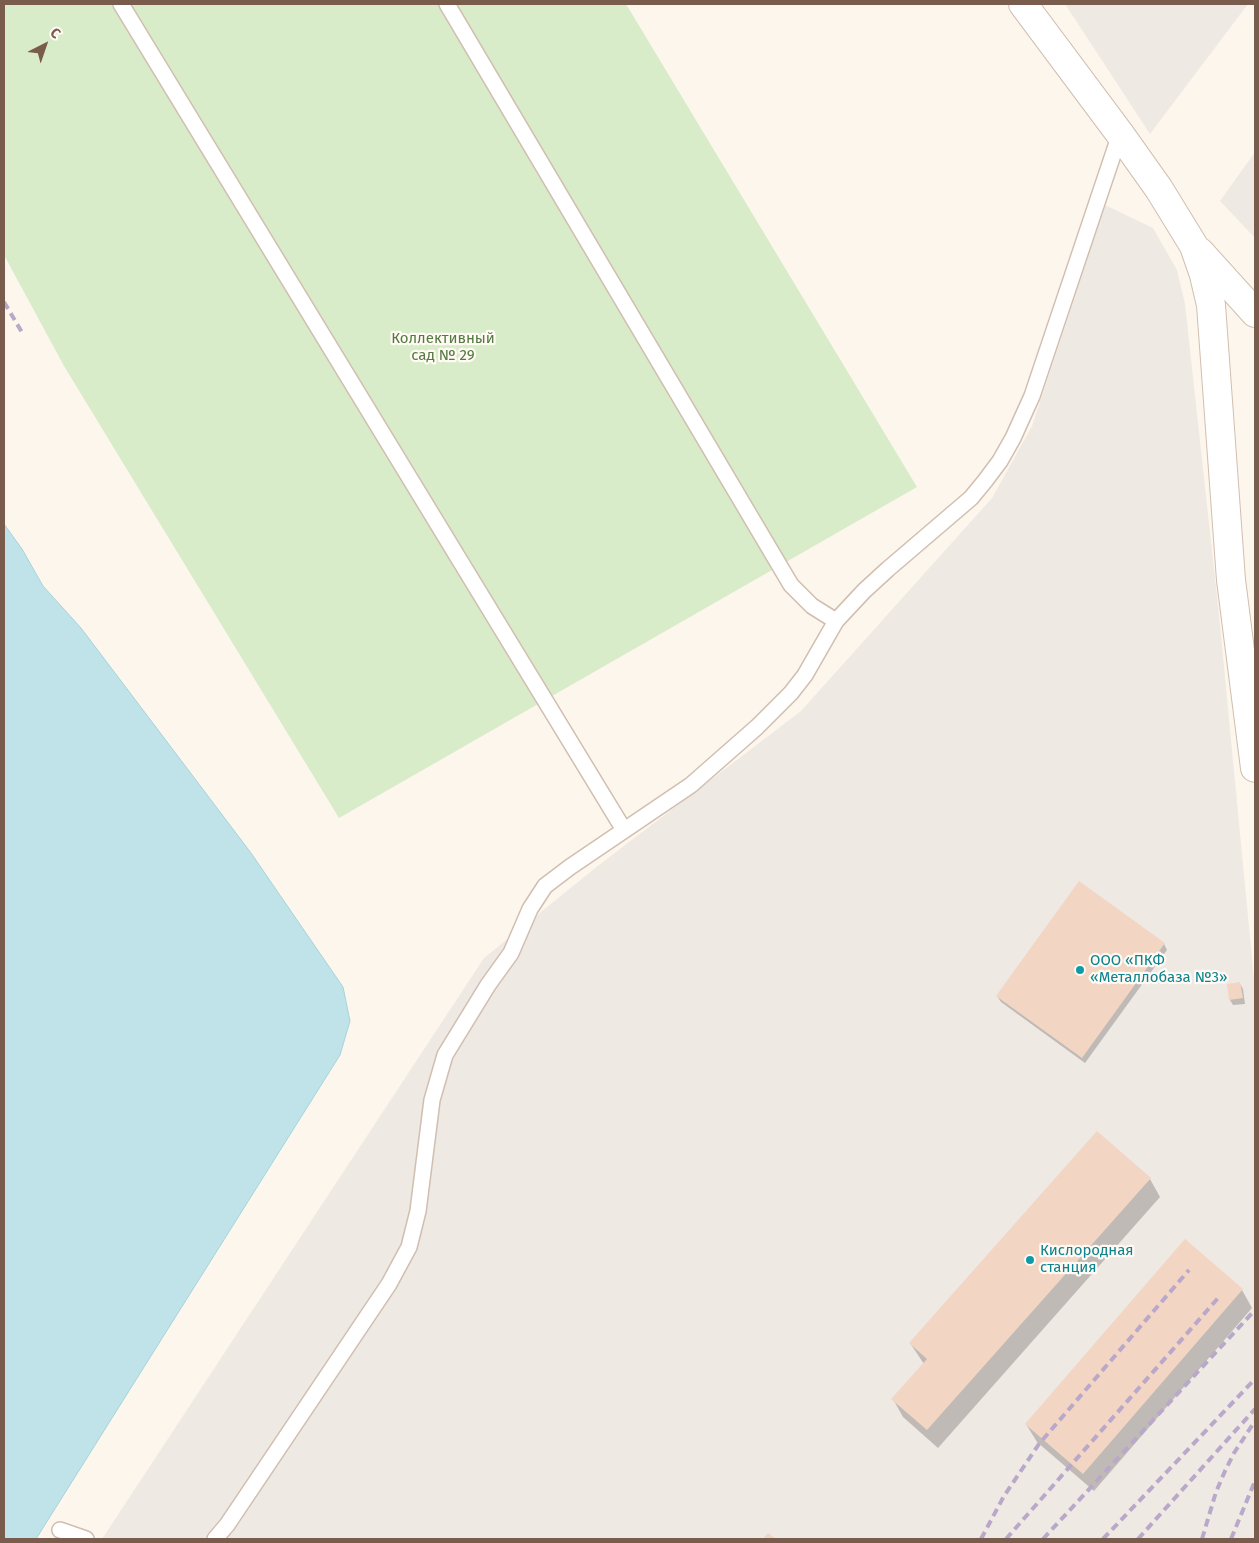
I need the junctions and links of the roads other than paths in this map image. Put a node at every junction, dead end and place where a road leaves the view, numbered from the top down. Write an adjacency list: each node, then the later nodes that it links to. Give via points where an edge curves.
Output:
1 (121, 4): 9 (lane)
2 (447, 4): 7 (lane, via 791,585 812,606)
3 (1023, 4): 4 (street)
4 (1120, 134): 5 (street); 7 (lane, via 1032,396 1000,461 972,498 876,580)
5 (1194, 246): 6 (street); 8 (street, via 1211,305 1232,580)
6 (1253, 306)
7 (836, 621): 9 (lane, via 791,694 691,785)
8 (1255, 768)
9 (624, 830): 12 (lane, via 545,886 530,908 511,953 445,1054 432,1100 418,1211 409,1247 389,1284)
10 (60, 1530): 11 (lane)
11 (86, 1539)
12 (215, 1539)

